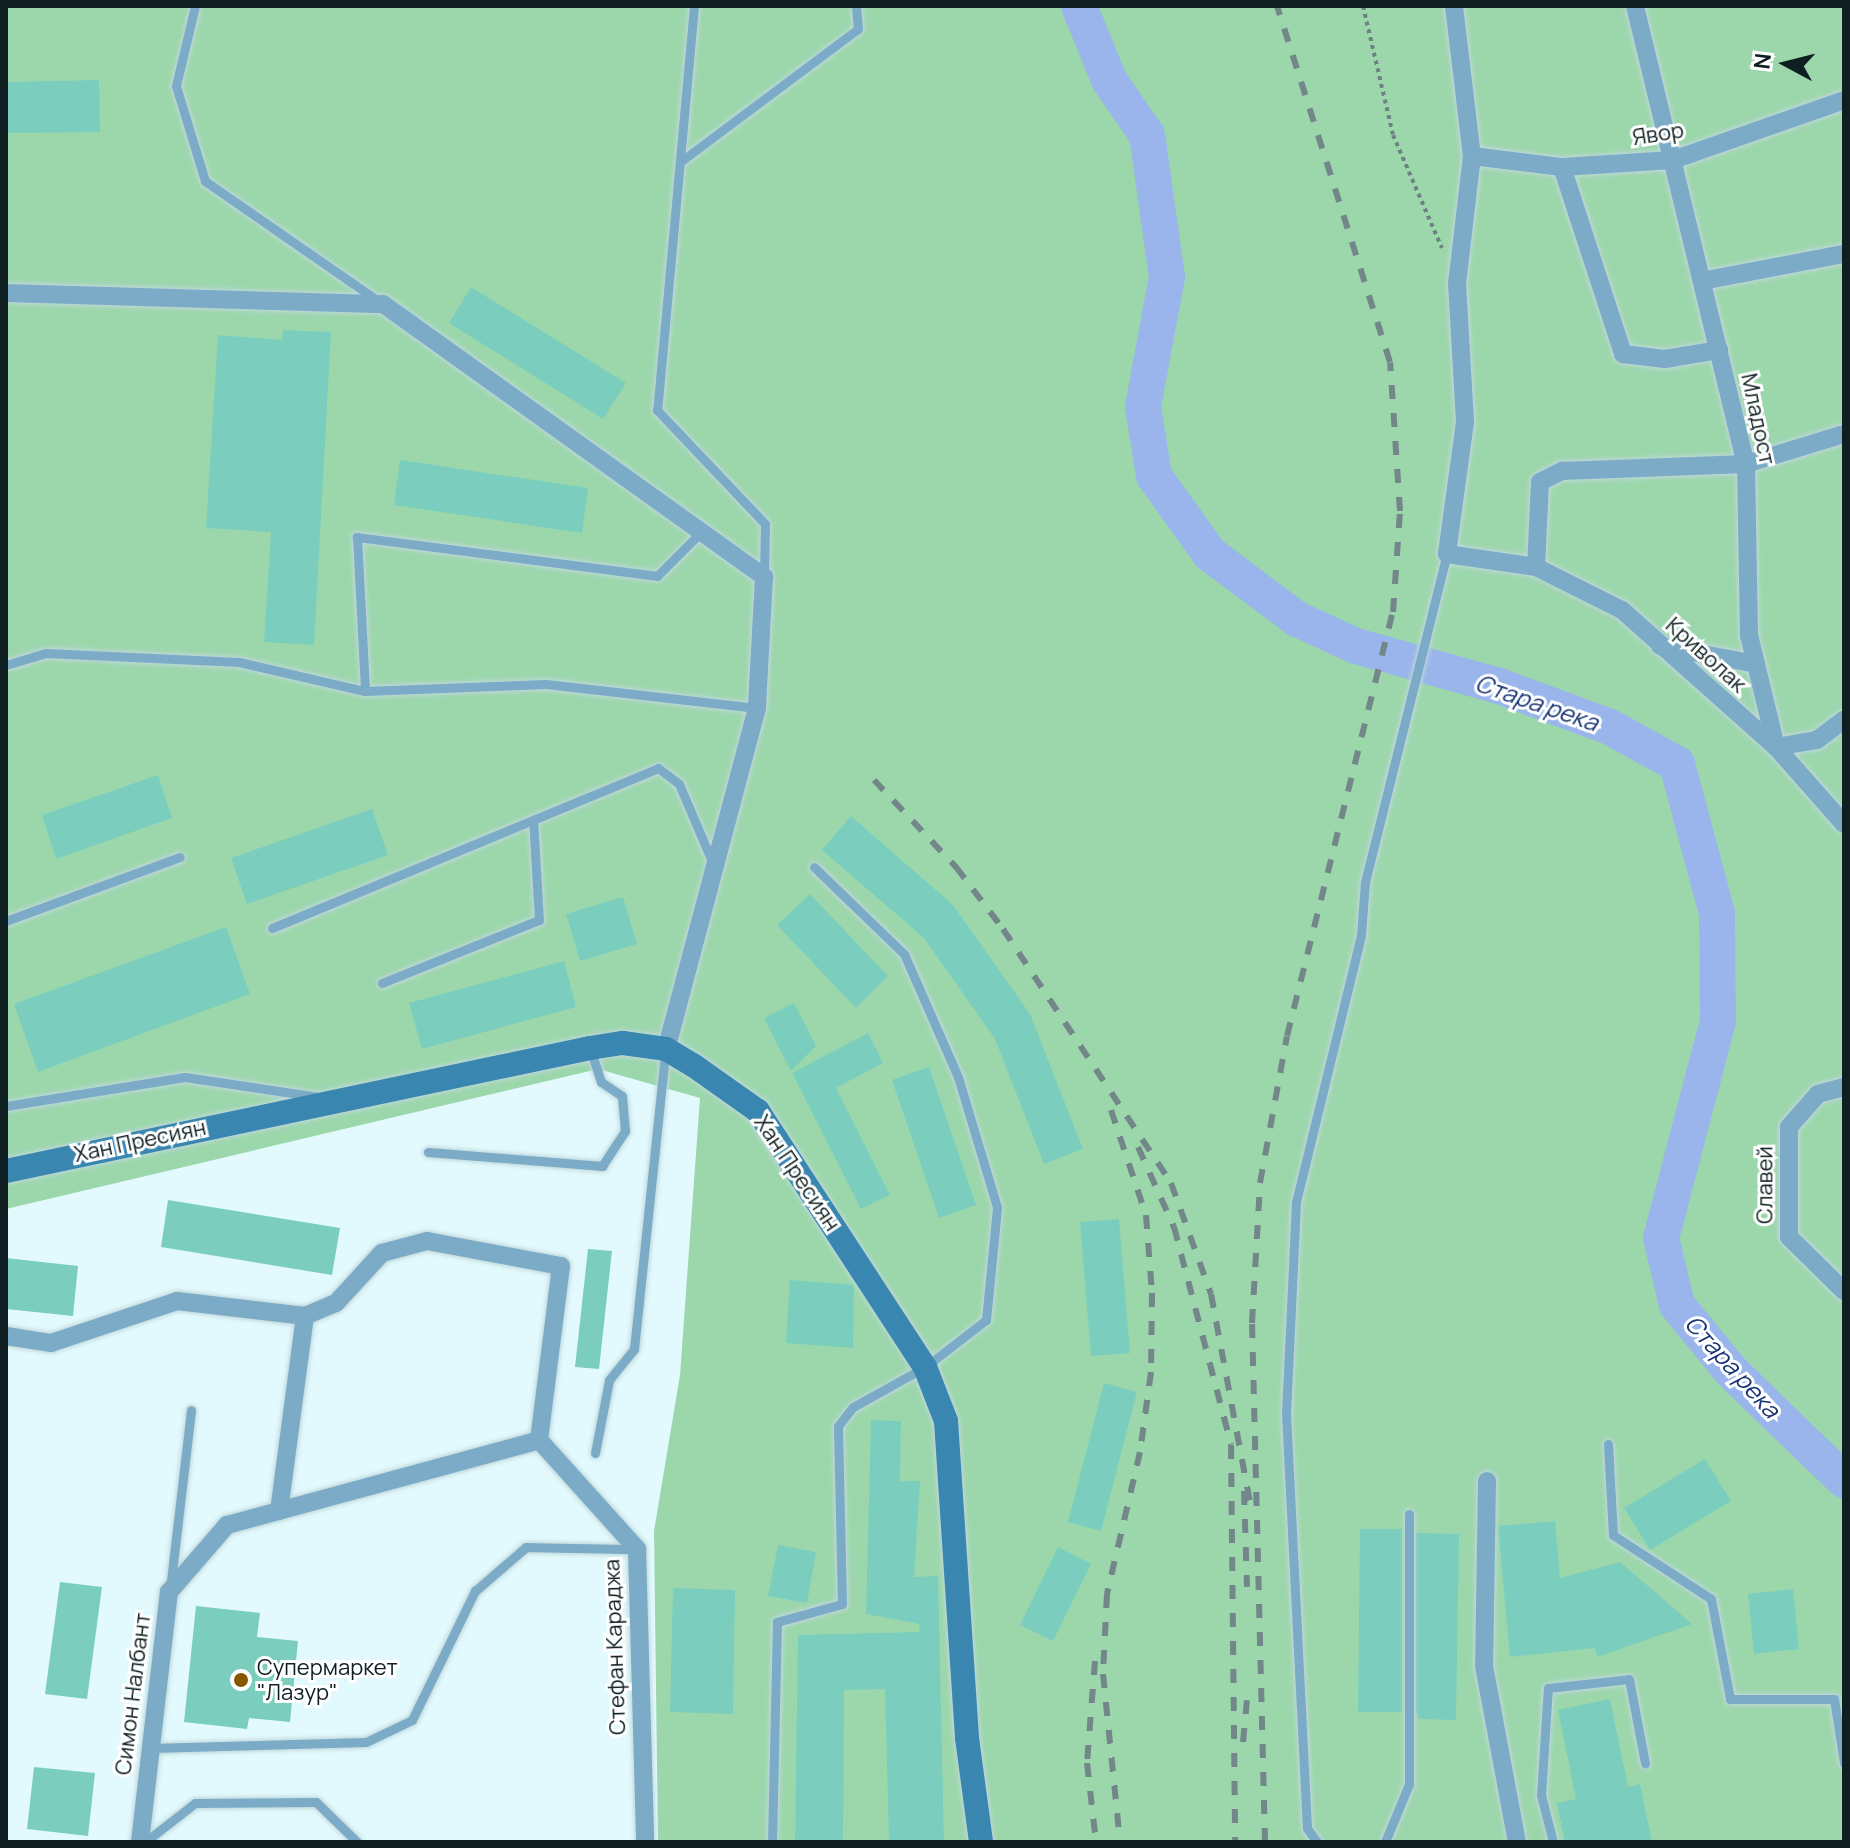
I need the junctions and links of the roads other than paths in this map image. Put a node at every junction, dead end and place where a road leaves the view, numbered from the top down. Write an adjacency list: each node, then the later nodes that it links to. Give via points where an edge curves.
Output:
1 (195, 6): 14 (lane, via 176,86 205,181)
2 (694, 6): 9 (lane)
3 (856, 6): 9 (lane, via 858,29)
4 (1454, 6): 7 (street)
5 (1635, 6): 8 (street, Младост)
6 (1844, 100): 8 (street, Явор)
7 (1472, 156): 10 (street, Явор); 19 (street, via 1457,283 1465,422)
8 (1673, 160): 10 (street, Явор); 12 (street, Младост)
9 (680, 162): 21 (lane, via 657,410 765,524)
10 (1562, 167): 15 (street, via 1623,354 1665,359)
11 (1844, 254): 12 (street)
12 (1702, 281): 15 (street, Младост)
13 (6, 293): 14 (street)
14 (383, 304): 18 (street)
15 (1719, 350): 17 (street, Младост)
16 (1844, 434): 17 (street)
17 (1746, 464): 20 (street, via 1562,471 1540,482); 23 (street, Младост, via 1749,635)
18 (701, 532): 21 (street); 25 (lane, via 657,576 357,537)
19 (1447, 554): 20 (street); 65 (lane, via 1365,882 1361,935 1296,1202 1286,1414 1307,1828)
20 (1536, 567): 22 (street, Криволак, via 1622,610)
21 (764, 577): 26 (street)
22 (1660, 646): 23 (street); 28 (street, Криволак)
23 (1756, 664): 28 (street, Младост)
24 (6, 665): 25 (lane, via 46,653 239,662)
25 (365, 691): 26 (lane, via 546,684)
26 (757, 708): 33 (street)
27 (1844, 720): 28 (street, via 1817,740)
28 (1776, 747): 30 (street, Младост)
29 (533, 820): 33 (lane, via 658,768 679,784); 35 (lane); 36 (lane, via 539,920)
30 (1844, 824)
31 (180, 857): 34 (lane)
32 (814, 867): 47 (lane, via 904,954 958,1077 997,1207 986,1320)
33 (714, 868): 38 (street)
34 (6, 921)
35 (272, 928)
36 (382, 983)
37 (590, 1048): 38 (street, Хан Пресиян, via 623,1043); 40 (street, Хан Пресиян); 42 (lane, via 601,1082 622,1096 625,1131 602,1166)
38 (666, 1049): 47 (street, Хан Пресиян, via 758,1111); 51 (lane, via 634,1349 609,1380)
39 (1844, 1087): 44 (street, Славей, via 1818,1094 1789,1127 1789,1237)
40 (334, 1099): 41 (lane, via 185,1077); 43 (street, Хан Пресиян)
41 (6, 1106)
42 (428, 1152)
43 (6, 1171)
44 (1844, 1291)
45 (305, 1316): 46 (street, via 177,1301 51,1343); 49 (street, via 336,1303 382,1253 427,1241 561,1266); 53 (street)
46 (6, 1336)
47 (925, 1367): 63 (lane, via 853,1407 838,1426 842,1604 777,1622); 64 (street, Хан Пресиян, via 946,1421 967,1738)
48 (191, 1410): 56 (lane)
49 (539, 1440): 53 (street); 55 (street, Стефан Караджа)
50 (1608, 1444): 59 (lane, via 1613,1535 1711,1599 1730,1699 1834,1699)
51 (595, 1453)
52 (1487, 1481): 67 (street, via 1484,1666)
53 (279, 1511): 56 (street, Симон Налбант, via 227,1525)
54 (1409, 1514): 66 (lane, via 1409,1784)
55 (637, 1549): 57 (lane, via 526,1547 475,1591 412,1720 366,1742); 62 (street, Стефан Караджа)
56 (169, 1592): 57 (street, Симон Налбант)
57 (151, 1748): 60 (street, Симон Налбант)
58 (1645, 1763): 68 (lane, via 1629,1679 1548,1688 1541,1795)
59 (1844, 1763)
60 (143, 1842): 61 (lane, via 195,1803 316,1802)
61 (357, 1842)
62 (645, 1842)
63 (772, 1842)
64 (981, 1842)
65 (1317, 1842)
66 (1385, 1842)
67 (1517, 1842)
68 (1553, 1842)

